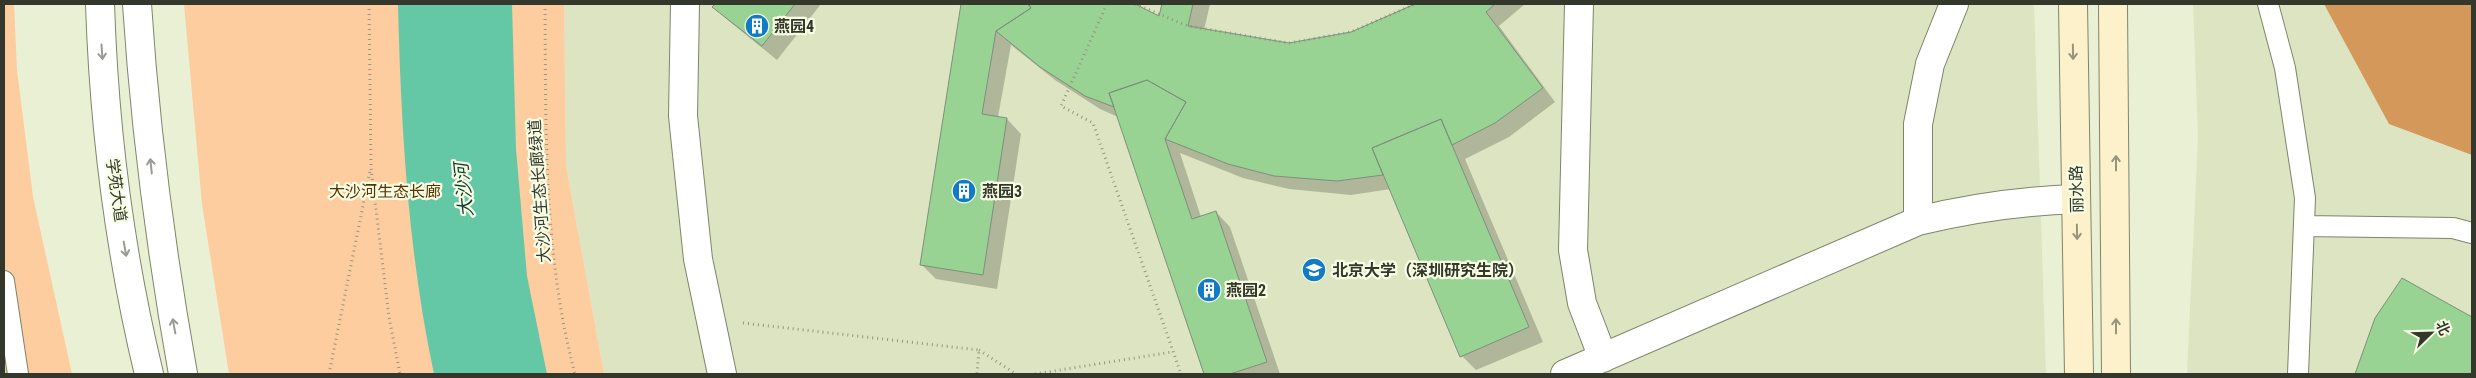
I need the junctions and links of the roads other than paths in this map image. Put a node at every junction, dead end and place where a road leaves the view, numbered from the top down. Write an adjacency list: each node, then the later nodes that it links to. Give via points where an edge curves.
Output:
1 (100, 4): 16 (street, 学苑大道, one-way to 16, via 111,149 124,245)
2 (138, 4): 17 (street, one-way to 2, via 152,172)
3 (685, 4): 18 (street, via 683,116 698,259)
4 (1578, 4): 14 (street, via 1573,250 1582,303)
5 (1954, 4): 10 (street, via 1930,64 1918,124)
6 (2072, 4): 9 (main road, 丽水路, one-way to 9)
7 (2113, 4): 21 (main road, one-way to 7)
8 (2268, 4): 11 (lane, via 2285,68 2305,198)
9 (2076, 199): 10 (street, via 2008,203); 20 (main road, 丽水路, one-way to 20)
10 (1918, 221): 14 (street)
11 (2304, 226): 12 (lane, via 2453,228); 22 (lane)
12 (2472, 232)
13 (4, 281): 15 (lane)
14 (1603, 358): 19 (street)
15 (18, 374)
16 (149, 374)
17 (183, 374)
18 (722, 374)
19 (1565, 374)
20 (2079, 374)
21 (2116, 374)
22 (2298, 374)

